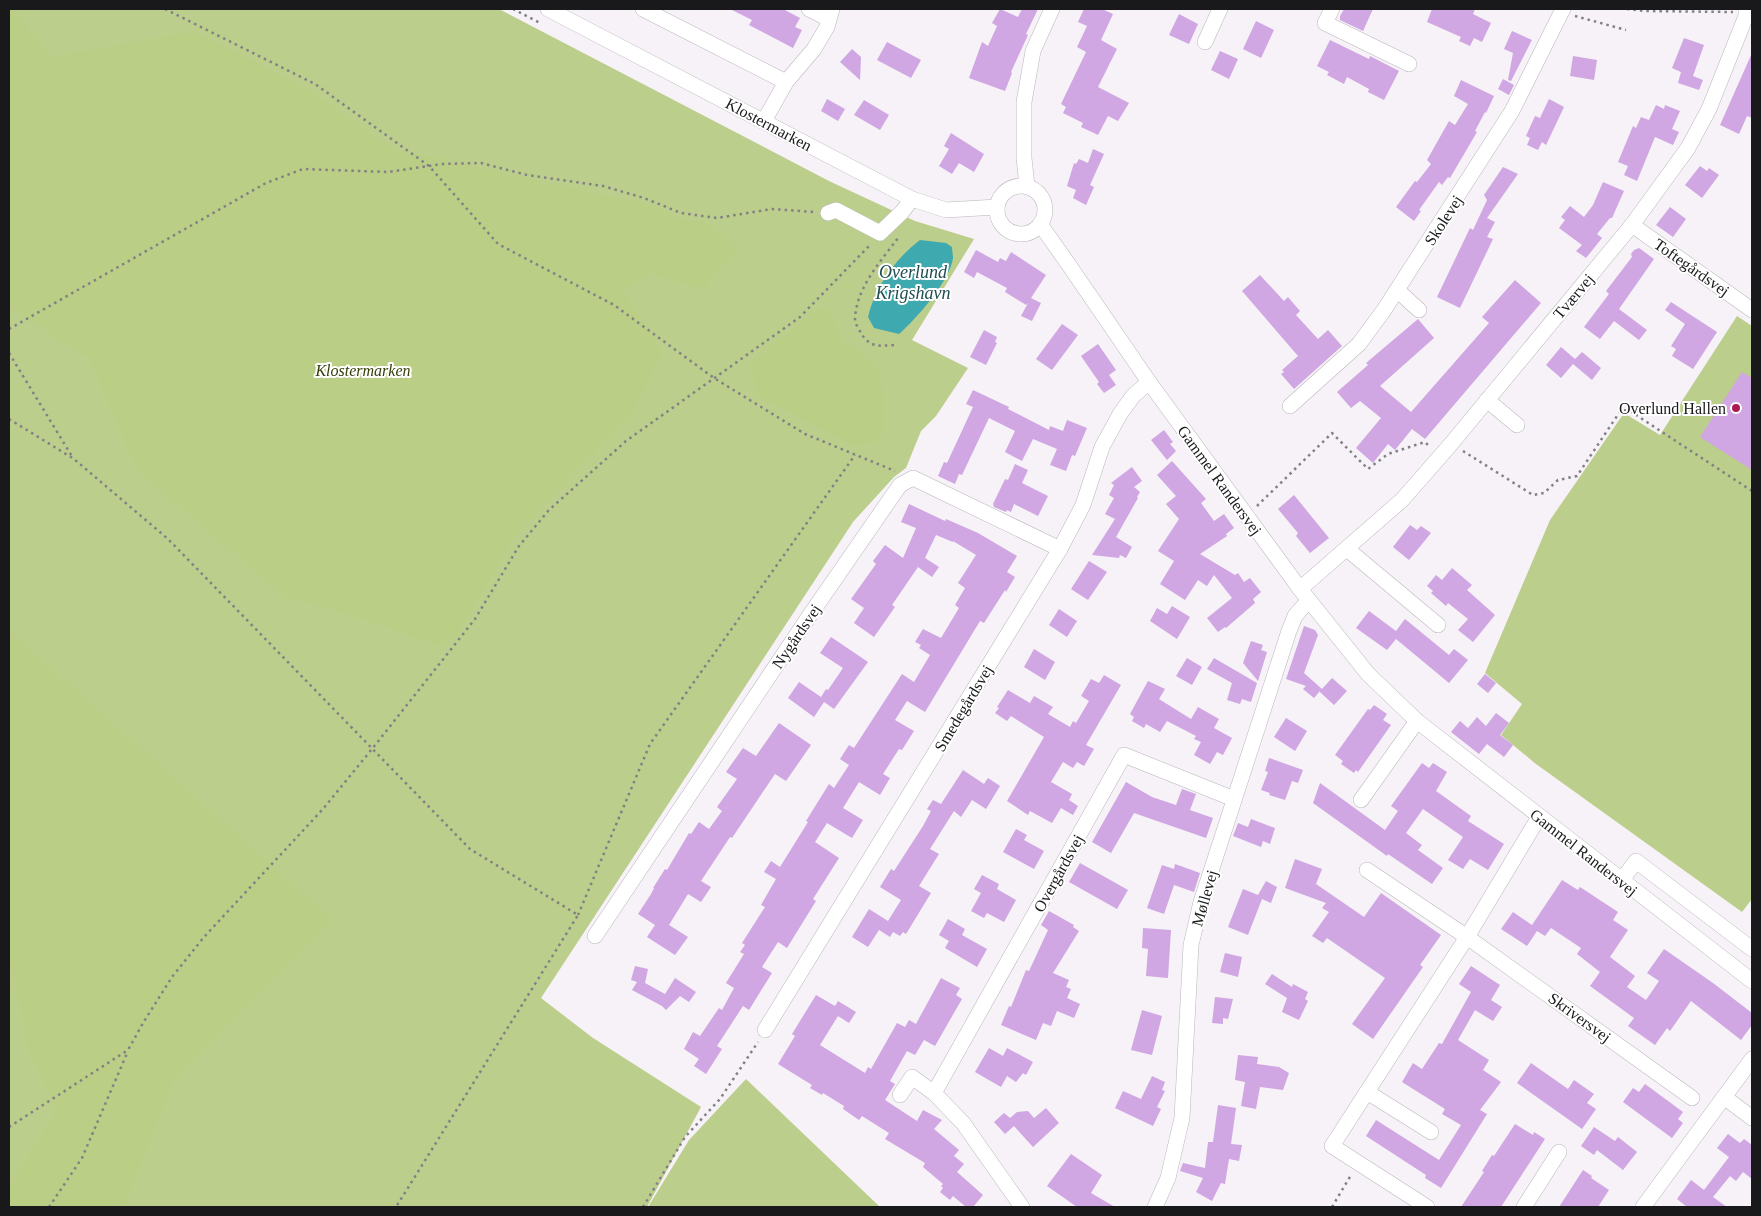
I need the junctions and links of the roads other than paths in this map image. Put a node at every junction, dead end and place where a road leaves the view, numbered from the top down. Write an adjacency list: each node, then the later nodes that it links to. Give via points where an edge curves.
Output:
1 (548, 9): 13 (street, Klostermarken)
2 (643, 9): 12 (street)
3 (809, 9): 9 (street)
4 (1052, 9): 14 (street, via 1033,51 1024,102)
5 (1220, 9): 10 (street)
6 (1332, 9): 11 (street, via 1325,23)
7 (1746, 10): 19 (street, Tværvej, via 1709,109 1688,148)
8 (1562, 11): 20 (street, Skolevej, via 1512,111)
9 (831, 14): 12 (street, via 814,48)
10 (1205, 42)
11 (1409, 64)
12 (786, 82): 13 (street)
13 (764, 121): 15 (street, Klostermarken)
14 (1027, 186): 16 (street, via 1014,186 1005,192); 18 (street, via 1042,197 1045,215)
15 (912, 199): 16 (street, Klostermarken, via 946,210); 17 (street, via 886,228 836,210)
16 (997, 207): 18 (street, via 1000,222 1015,233 1028,232)
17 (828, 213)
18 (1040, 224): 23 (street, Gammel Randersvej)
19 (1632, 225): 22 (street, Toftegårdsvej); 24 (street, Tværvej)
20 (1397, 290): 21 (street); 25 (street, Skolevej, via 1359,344)
21 (1419, 310)
22 (1752, 310)
23 (1149, 382): 27 (street, Smedegårdsvej, via 1120,414 1102,447 1083,505); 29 (street, Gammel Randersvej)
24 (1487, 400): 26 (street); 28 (street, Tværvej, via 1402,500)
25 (1290, 406)
26 (1517, 425)
27 (1060, 549): 37 (street, Nygårdsvej, via 913,478 900,485); 41 (street, Smedegårdsvej)
28 (1347, 549): 29 (street, Tværvej); 30 (street)
29 (1304, 595): 31 (street, Gammel Randersvej, via 1368,674); 32 (street, Møllevej, via 1289,631)
30 (1438, 625)
31 (1417, 721): 33 (street); 34 (street, Gammel Randersvej)
32 (1234, 799): 44 (street, Overgårdsvej, via 1124,755); 52 (street, Møllevej, via 1191,944 1182,1118 1168,1178)
33 (1361, 800)
34 (1539, 817): 36 (street, Gammel Randersvej); 38 (street)
35 (1367, 870): 38 (street, Skriversvej)
36 (1622, 880): 39 (street, via 1636,861); 40 (street, Gammel Randersvej)
37 (595, 936)
38 (1467, 936): 43 (street); 47 (street, Skriversvej)
39 (1752, 948)
40 (1752, 981)
41 (765, 1030)
42 (1752, 1059): 46 (street)
43 (1368, 1092): 49 (street); 53 (street, via 1332,1146)
44 (934, 1093): 45 (street, via 912,1077); 51 (street, via 963,1123)
45 (900, 1095)
46 (1724, 1096): 48 (street); 55 (street)
47 (1692, 1098)
48 (1752, 1118)
49 (1431, 1132)
50 (1559, 1152): 54 (street)
51 (1022, 1207)
52 (1154, 1207)
53 (1427, 1207)
54 (1524, 1207)
55 (1643, 1207)

